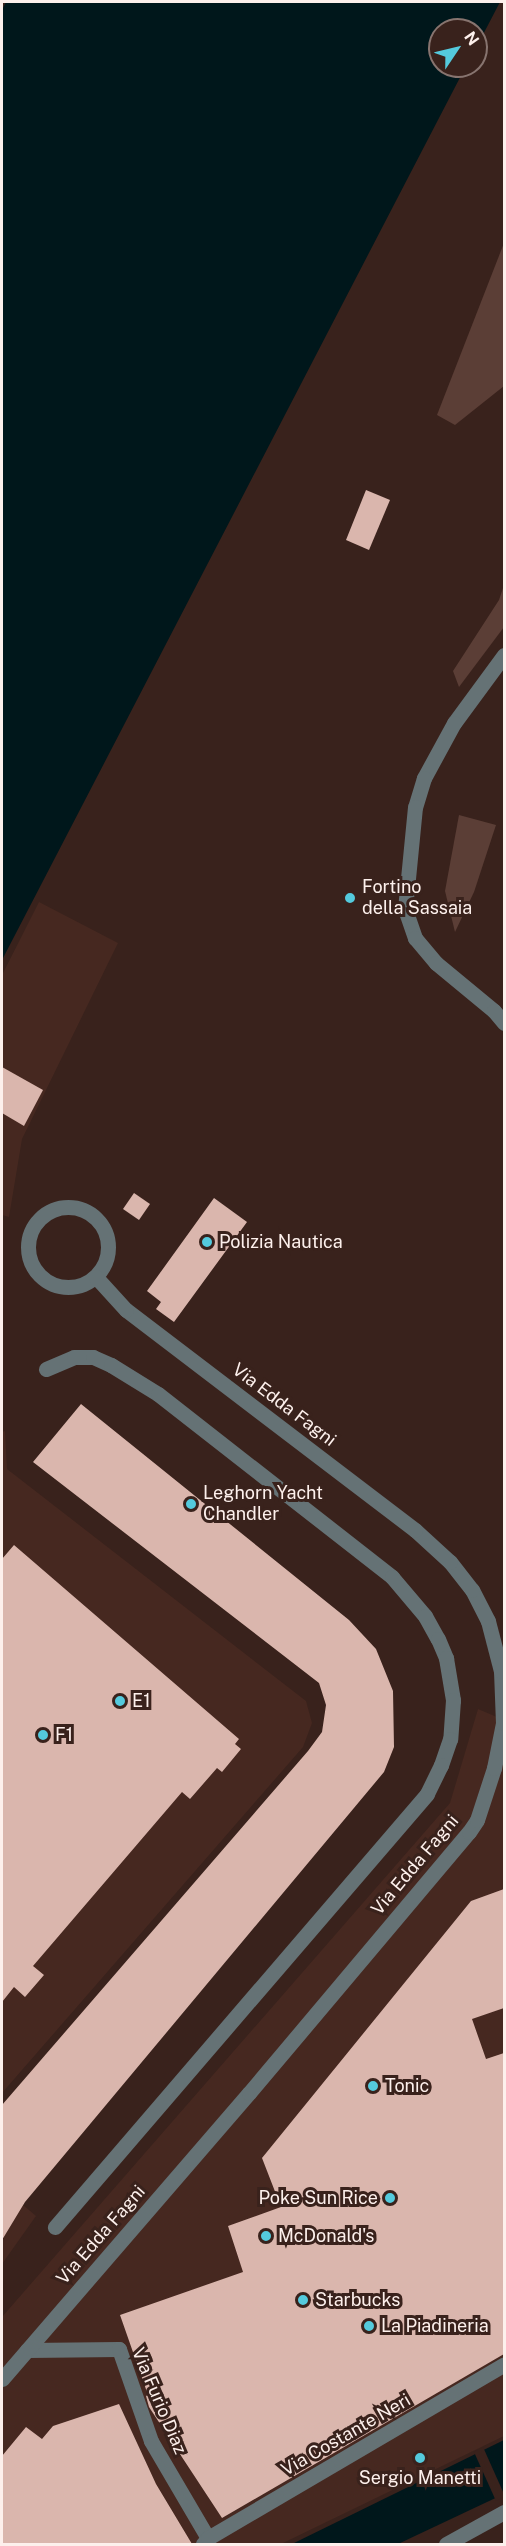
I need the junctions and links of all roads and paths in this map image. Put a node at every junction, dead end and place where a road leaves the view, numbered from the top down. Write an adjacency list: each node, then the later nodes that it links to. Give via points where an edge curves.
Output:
1 (504, 655): 2 (street, via 454,723 424,778 415,807 405,909 415,938 436,963)
2 (504, 1023)
3 (96, 1276): 3 (street, via 106,1260 108,1241 94,1216 77,1208 58,1208 34,1225 28,1243 36,1271 51,1283 69,1287); 6 (street, Via Edda Fagni, via 126,1310 415,1530 450,1562 472,1590 488,1621 501,1671 503,1722 494,1768 477,1820 468,1832)
4 (46, 1369): 5 (street, Via Edda Fagni, via 74,1357 93,1357 111,1365 158,1394 392,1577 425,1616 438,1639 446,1658 453,1700 450,1739 427,1794)
5 (55, 2227)
6 (27, 2350): 8 (street, Via Edda Fagni); 10 (street, Via Furio Diaz, via 119,2349 152,2441)
7 (504, 2364): 10 (street, Via Costante Neri)
8 (2, 2379)
9 (504, 2512): 11 (street)
10 (205, 2541)
11 (446, 2544)

